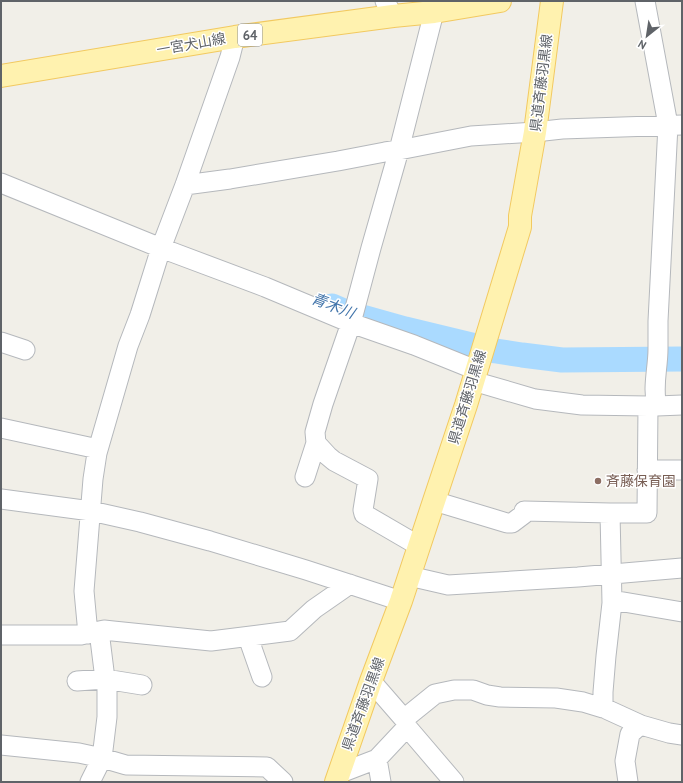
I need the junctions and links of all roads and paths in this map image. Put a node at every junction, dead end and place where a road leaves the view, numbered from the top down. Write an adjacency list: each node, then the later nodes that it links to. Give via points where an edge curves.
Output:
1 (500, 1): 5 (main road, 一宮犬山線 / 64)
2 (552, 1): 9 (main road, 県道斉藤羽黒線)
3 (645, 1): 8 (street)
4 (389, 8): 5 (main road, 一宮犬山線 / 64); 6 (main road, 一宮犬山線 / 64)
5 (434, 12): 10 (street)
6 (235, 37): 7 (main road, 一宮犬山線 / 64); 12 (street)
7 (1, 76)
8 (675, 125): 9 (street); 19 (street, via 658,321 655,400)
9 (535, 132): 10 (street, via 471,136); 17 (main road, 県道斉藤羽黒線, via 520,227)
10 (399, 150): 12 (street); 14 (street)
11 (1, 183): 13 (street)
12 (185, 185): 13 (street)
13 (161, 248): 14 (street); 22 (street, via 128,346)
14 (351, 323): 17 (street, via 414,345); 21 (street, via 322,404 315,432)
15 (1, 342): 16 (street)
16 (25, 350)
17 (474, 375): 19 (street, via 535,399 582,405); 27 (main road, 県道斉藤羽黒線)
18 (682, 405): 19 (street)
19 (652, 406): 23 (street)
20 (1, 428): 22 (street)
21 (316, 443): 25 (street); 30 (street, via 334,461 368,479 364,514)
22 (98, 449): 28 (street)
23 (647, 470): 24 (street); 29 (street, via 647,513)
24 (682, 470)
25 (305, 477)
26 (1, 499): 28 (street)
27 (434, 502): 29 (street, via 507,523 512,523 524,514 524,511); 30 (main road, 県道斉藤羽黒線)
28 (91, 510): 34 (street, via 210,541); 38 (street, via 84,592)
29 (610, 513): 32 (street)
30 (419, 546): 33 (main road, 県道斉藤羽黒線)
31 (682, 568): 32 (street)
32 (611, 574): 33 (street, via 448,585); 35 (street)
33 (410, 576): 36 (main road, 県道斉藤羽黒線)
34 (350, 584): 36 (street); 40 (street, via 290,631)
35 (612, 600): 37 (street); 46 (street)
36 (401, 601): 44 (main road, 県道斉藤羽黒線)
37 (682, 612)
38 (93, 633): 39 (street); 40 (street, via 113,630 211,641); 42 (street)
39 (1, 635)
40 (248, 637): 41 (street)
41 (262, 677)
42 (105, 679): 43 (street); 45 (street); 51 (street, via 108,687 107,717)
43 (77, 681)
44 (371, 681): 47 (street); 54 (main road, 県道斉藤羽黒線)
45 (142, 685)
46 (603, 708): 47 (street, via 556,698 500,697 472,690 454,690 435,694); 48 (street)
47 (405, 723): 52 (street); 58 (street)
48 (640, 725): 49 (street); 59 (street, via 630,734 626,761)
49 (682, 735)
50 (1, 745): 51 (street, via 79,753)
51 (102, 758): 53 (street); 55 (street)
52 (377, 759): 54 (street); 57 (street)
53 (129, 774): 56 (street, via 268,767)
54 (337, 778)
55 (90, 782)
56 (283, 782)
57 (381, 782)
58 (454, 782)
59 (628, 782)

